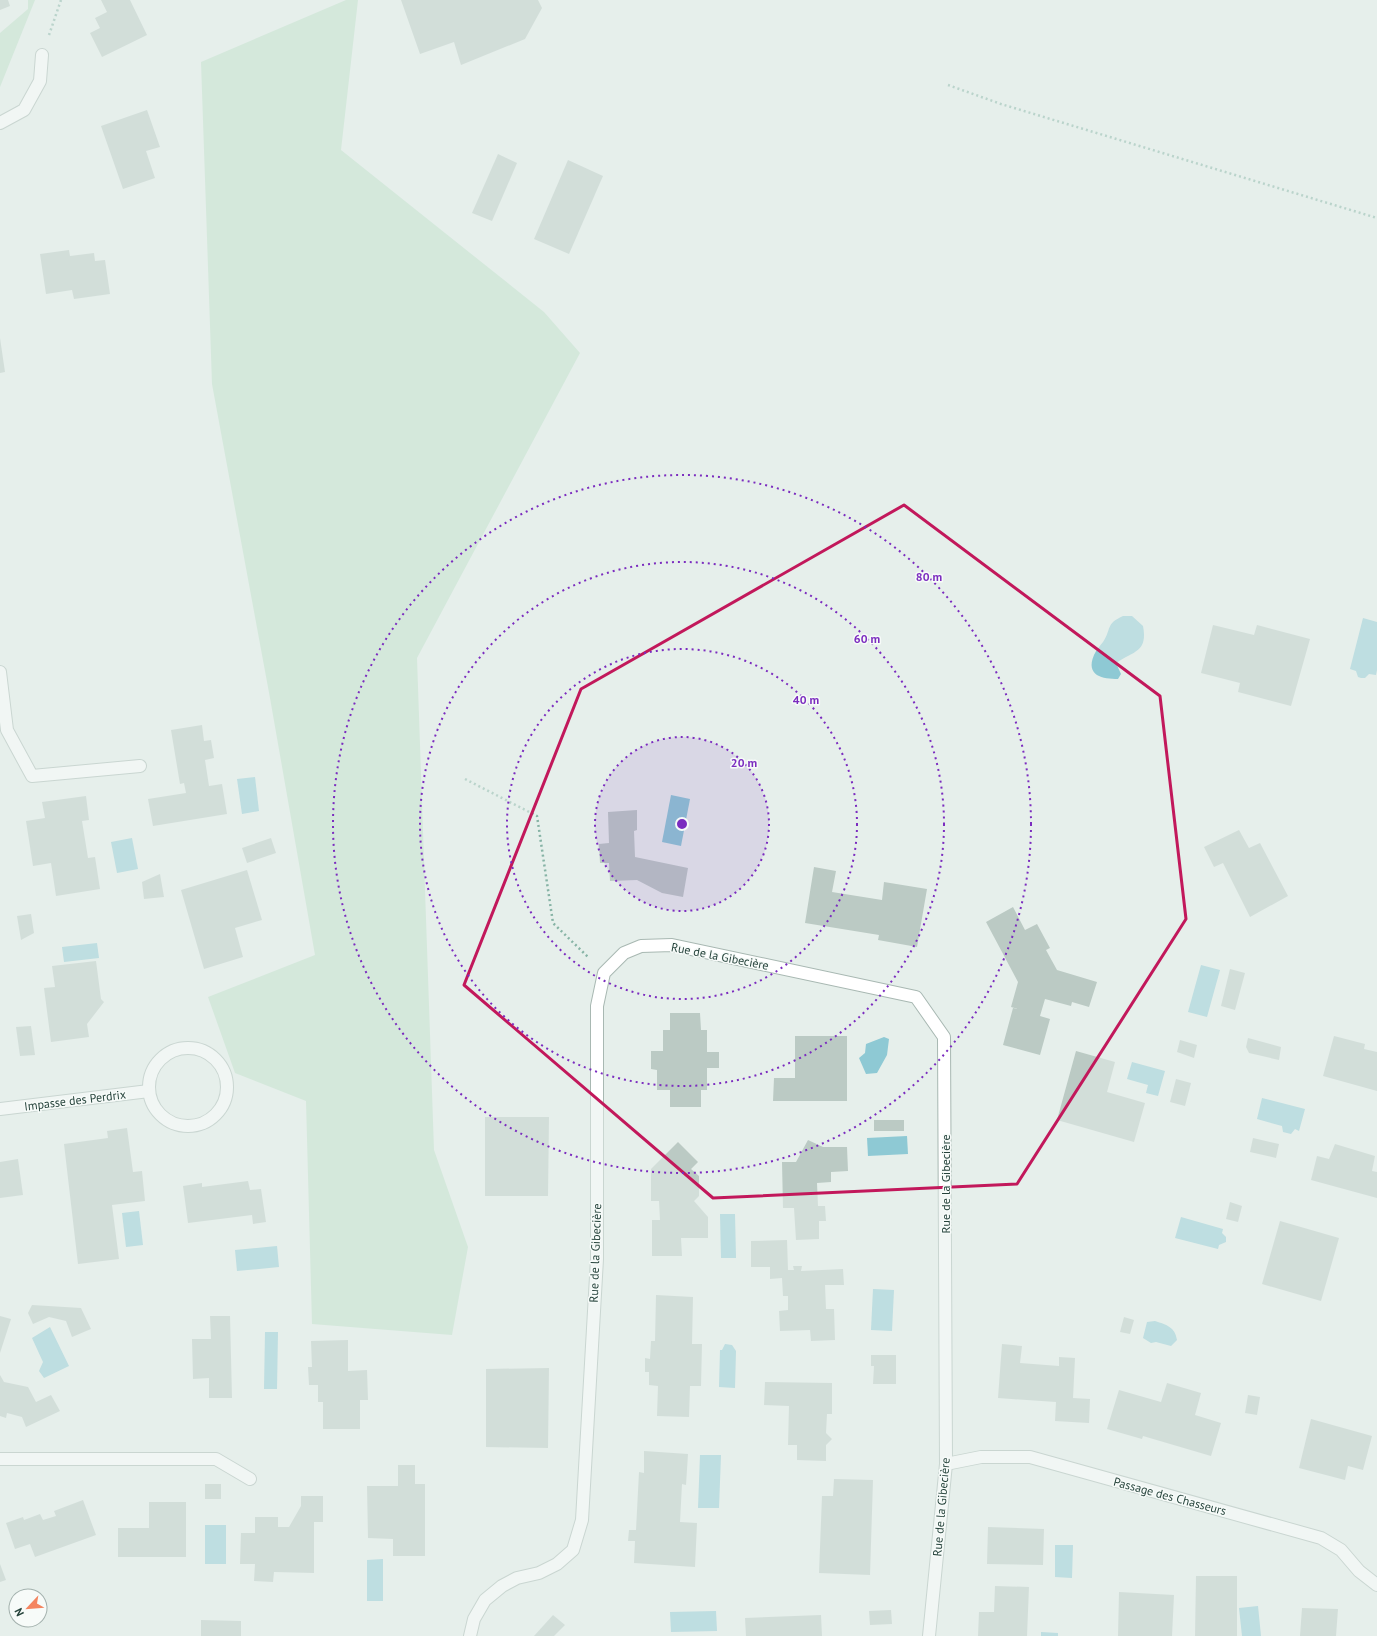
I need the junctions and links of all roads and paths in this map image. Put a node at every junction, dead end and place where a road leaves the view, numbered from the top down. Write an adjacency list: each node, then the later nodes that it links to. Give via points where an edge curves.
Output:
1 (61, 0): 2 (path)
2 (42, 55): 4 (street, via 40,81 24,110)
3 (948, 85): 5 (path, via 1001,104)
4 (0, 123)
5 (1377, 218)
6 (0, 672): 7 (street, via 7,730 32,776)
7 (140, 766)
8 (466, 779): 9 (path, via 537,816 552,923)
9 (604, 973): 13 (street, Rue de la Gibecière, via 624,953 641,946 672,946 916,997 944,1037); 16 (street, Rue de la Gibecière, via 597,1006 597,1259 582,1520 573,1550 557,1564 539,1573 517,1578 485,1600 474,1618)
10 (149, 1091): 10 (street, via 154,1108 166,1120 183,1126 201,1124 215,1116 225,1101 227,1083 221,1067 209,1054 193,1048 175,1050 160,1059 151,1074); 11 (street, Impasse des Perdrix)
11 (0, 1109)
12 (0, 1459): 14 (street, via 216,1459)
13 (946, 1464): 15 (street, Passage des Chasseurs, via 981,1457 1030,1457 1321,1538 1341,1550 1359,1571); 17 (street, Rue de la Gibecière)
14 (250, 1479)
15 (1377, 1585)
16 (470, 1636)
17 (929, 1636)

